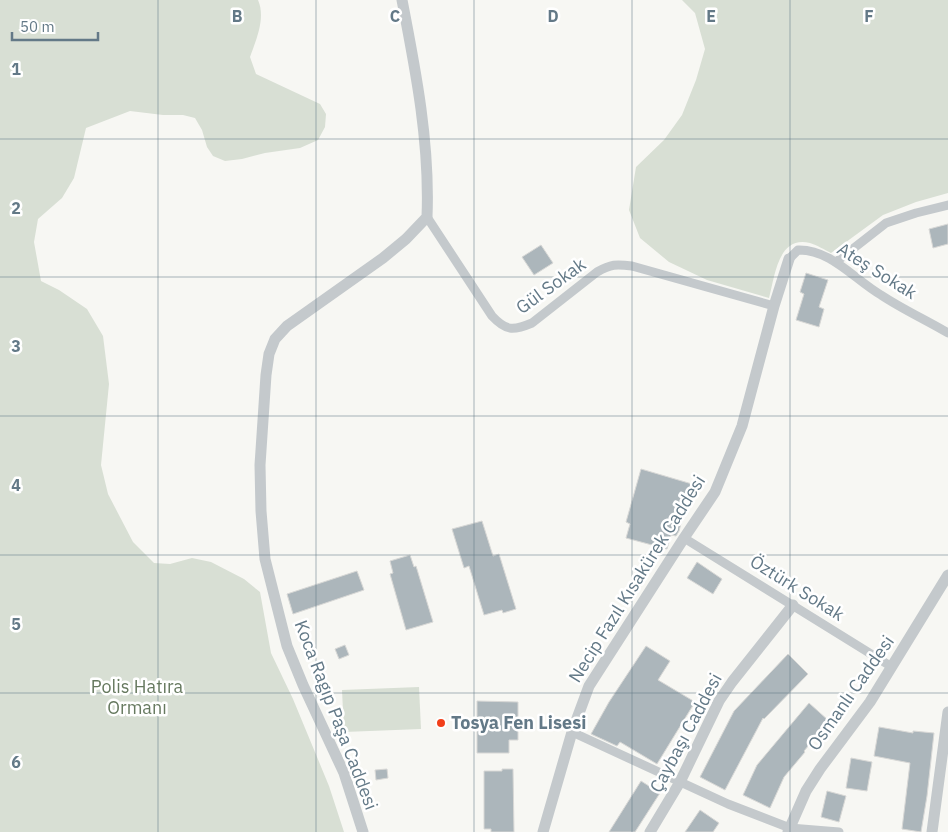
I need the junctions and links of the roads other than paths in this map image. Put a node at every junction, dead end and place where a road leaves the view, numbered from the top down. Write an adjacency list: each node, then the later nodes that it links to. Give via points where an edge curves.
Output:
1 (402, 0): 3 (street, via 424,130)
2 (948, 205): 5 (street, via 886,223)
3 (427, 217): 6 (street, Gül Sokak, via 492,316 500,325 510,328 532,323 597,272 619,264); 16 (street, Koca Ragıp Paşa Caddesi, via 383,258 287,326 275,339 266,374 260,465 265,560 287,646 344,773)
4 (789, 259): 5 (street, Ateş Sokak, via 798,250 809,250); 6 (street, Necip Fazıl Kısakürek Caddesi)
5 (836, 262): 7 (street, Ateş Sokak, via 880,295)
6 (774, 306): 8 (street, Necip Fazıl Kısakürek Caddesi, via 742,426 715,492)
7 (948, 333)
8 (684, 538): 10 (street, Öztürk Sokak); 13 (street, Necip Fazıl Kısakürek Caddesi, via 589,686)
9 (948, 575): 11 (street, Osmanlı Caddesi)
10 (793, 604): 11 (street, Öztürk Sokak); 14 (street, Çaybaşı Caddesi, via 719,701)
11 (892, 667): 15 (street, Osmanlı Caddesi, via 806,791)
12 (948, 712): 20 (street)
13 (572, 732): 14 (street); 17 (street, Necip Fazıl Kısakürek Caddesi)
14 (680, 782): 15 (street); 18 (street, Çaybaşı Caddesi)
15 (789, 830): 19 (street)
16 (363, 832)
17 (543, 832)
18 (650, 832)
19 (839, 832)
20 (932, 832)

